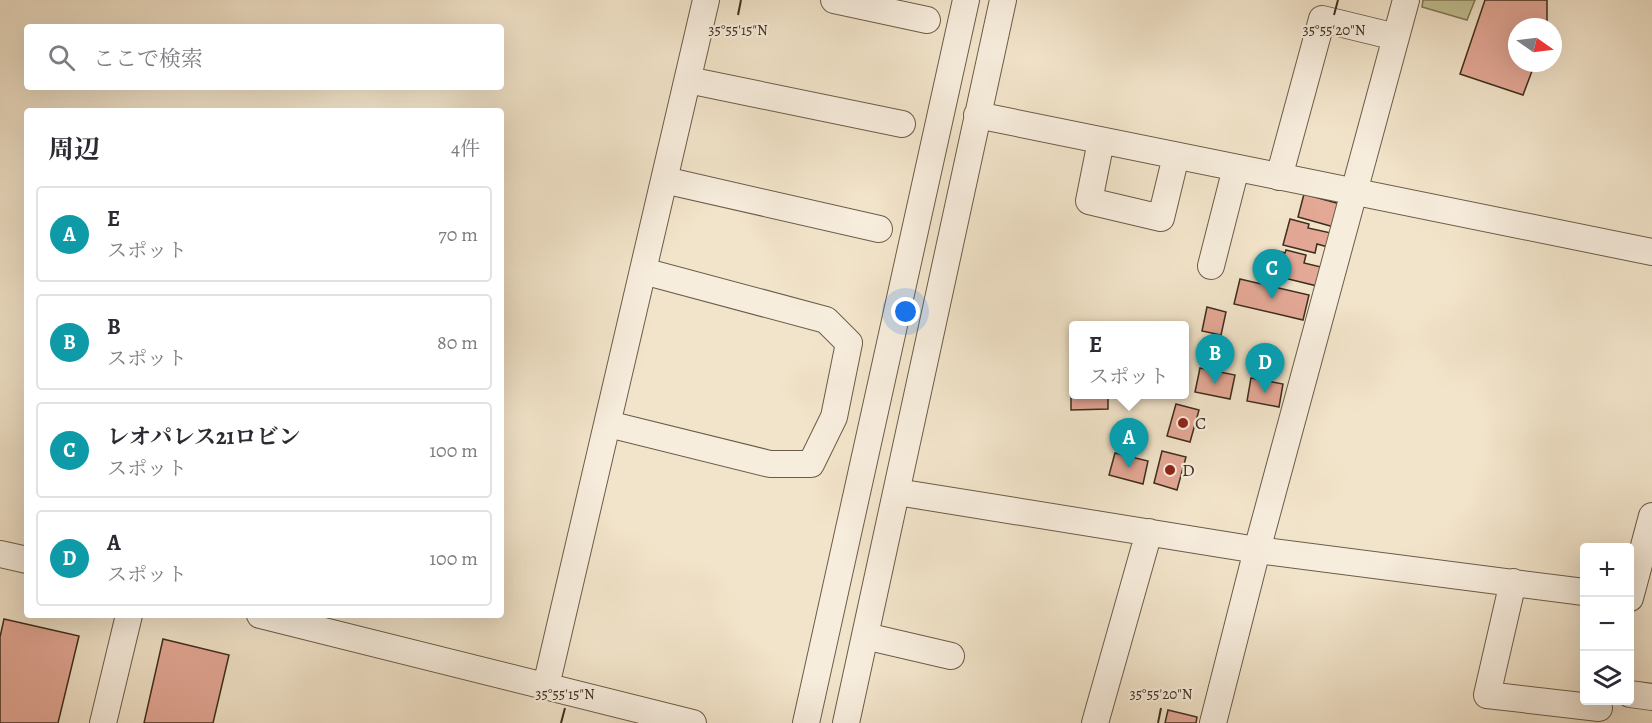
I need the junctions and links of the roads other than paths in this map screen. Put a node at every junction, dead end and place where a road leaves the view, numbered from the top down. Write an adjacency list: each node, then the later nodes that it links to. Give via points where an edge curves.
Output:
1 (706, 0): 8 (street)
2 (834, 0): 6 (street)
3 (966, 0): 43 (street)
4 (1003, 0): 9 (street)
5 (1406, 0): 7 (street)
6 (927, 20)
7 (1396, 37): 14 (street, via 1322,19); 16 (street)
8 (688, 80): 10 (street); 15 (street)
9 (978, 115): 11 (street); 22 (street)
10 (902, 124)
11 (1101, 141): 12 (street); 12 (street, via 1089,201 1161,218)
12 (1176, 156): 13 (street)
13 (1236, 168): 14 (street); 19 (street)
14 (1279, 177): 16 (street)
15 (664, 180): 17 (street); 20 (street)
16 (1354, 192): 18 (street); 25 (street)
17 (879, 229)
18 (1652, 252)
19 (1210, 266)
20 (643, 271): 21 (street); 21 (street, via 826,320 849,343 834,417 811,464 770,464)
21 (608, 423): 37 (street)
22 (897, 492): 24 (street); 35 (street)
23 (1652, 516): 30 (street)
24 (1149, 532): 25 (street); 45 (street)
25 (1257, 550): 28 (street); 46 (street)
26 (0, 554): 27 (street)
27 (24, 559)
28 (1513, 582): 29 (street); 40 (street, via 1487,695)
29 (1580, 591)
30 (1630, 597)
31 (1634, 598): 32 (street)
32 (1652, 600)
33 (128, 618): 42 (street)
34 (272, 618): 37 (street)
35 (865, 636): 36 (street); 44 (street)
36 (951, 656)
37 (546, 686): 41 (street)
38 (1634, 695): 39 (street)
39 (1652, 697)
40 (1598, 710)
41 (681, 722)
42 (103, 723)
43 (806, 723)
44 (846, 723)
45 (1095, 723)
46 (1213, 723)

